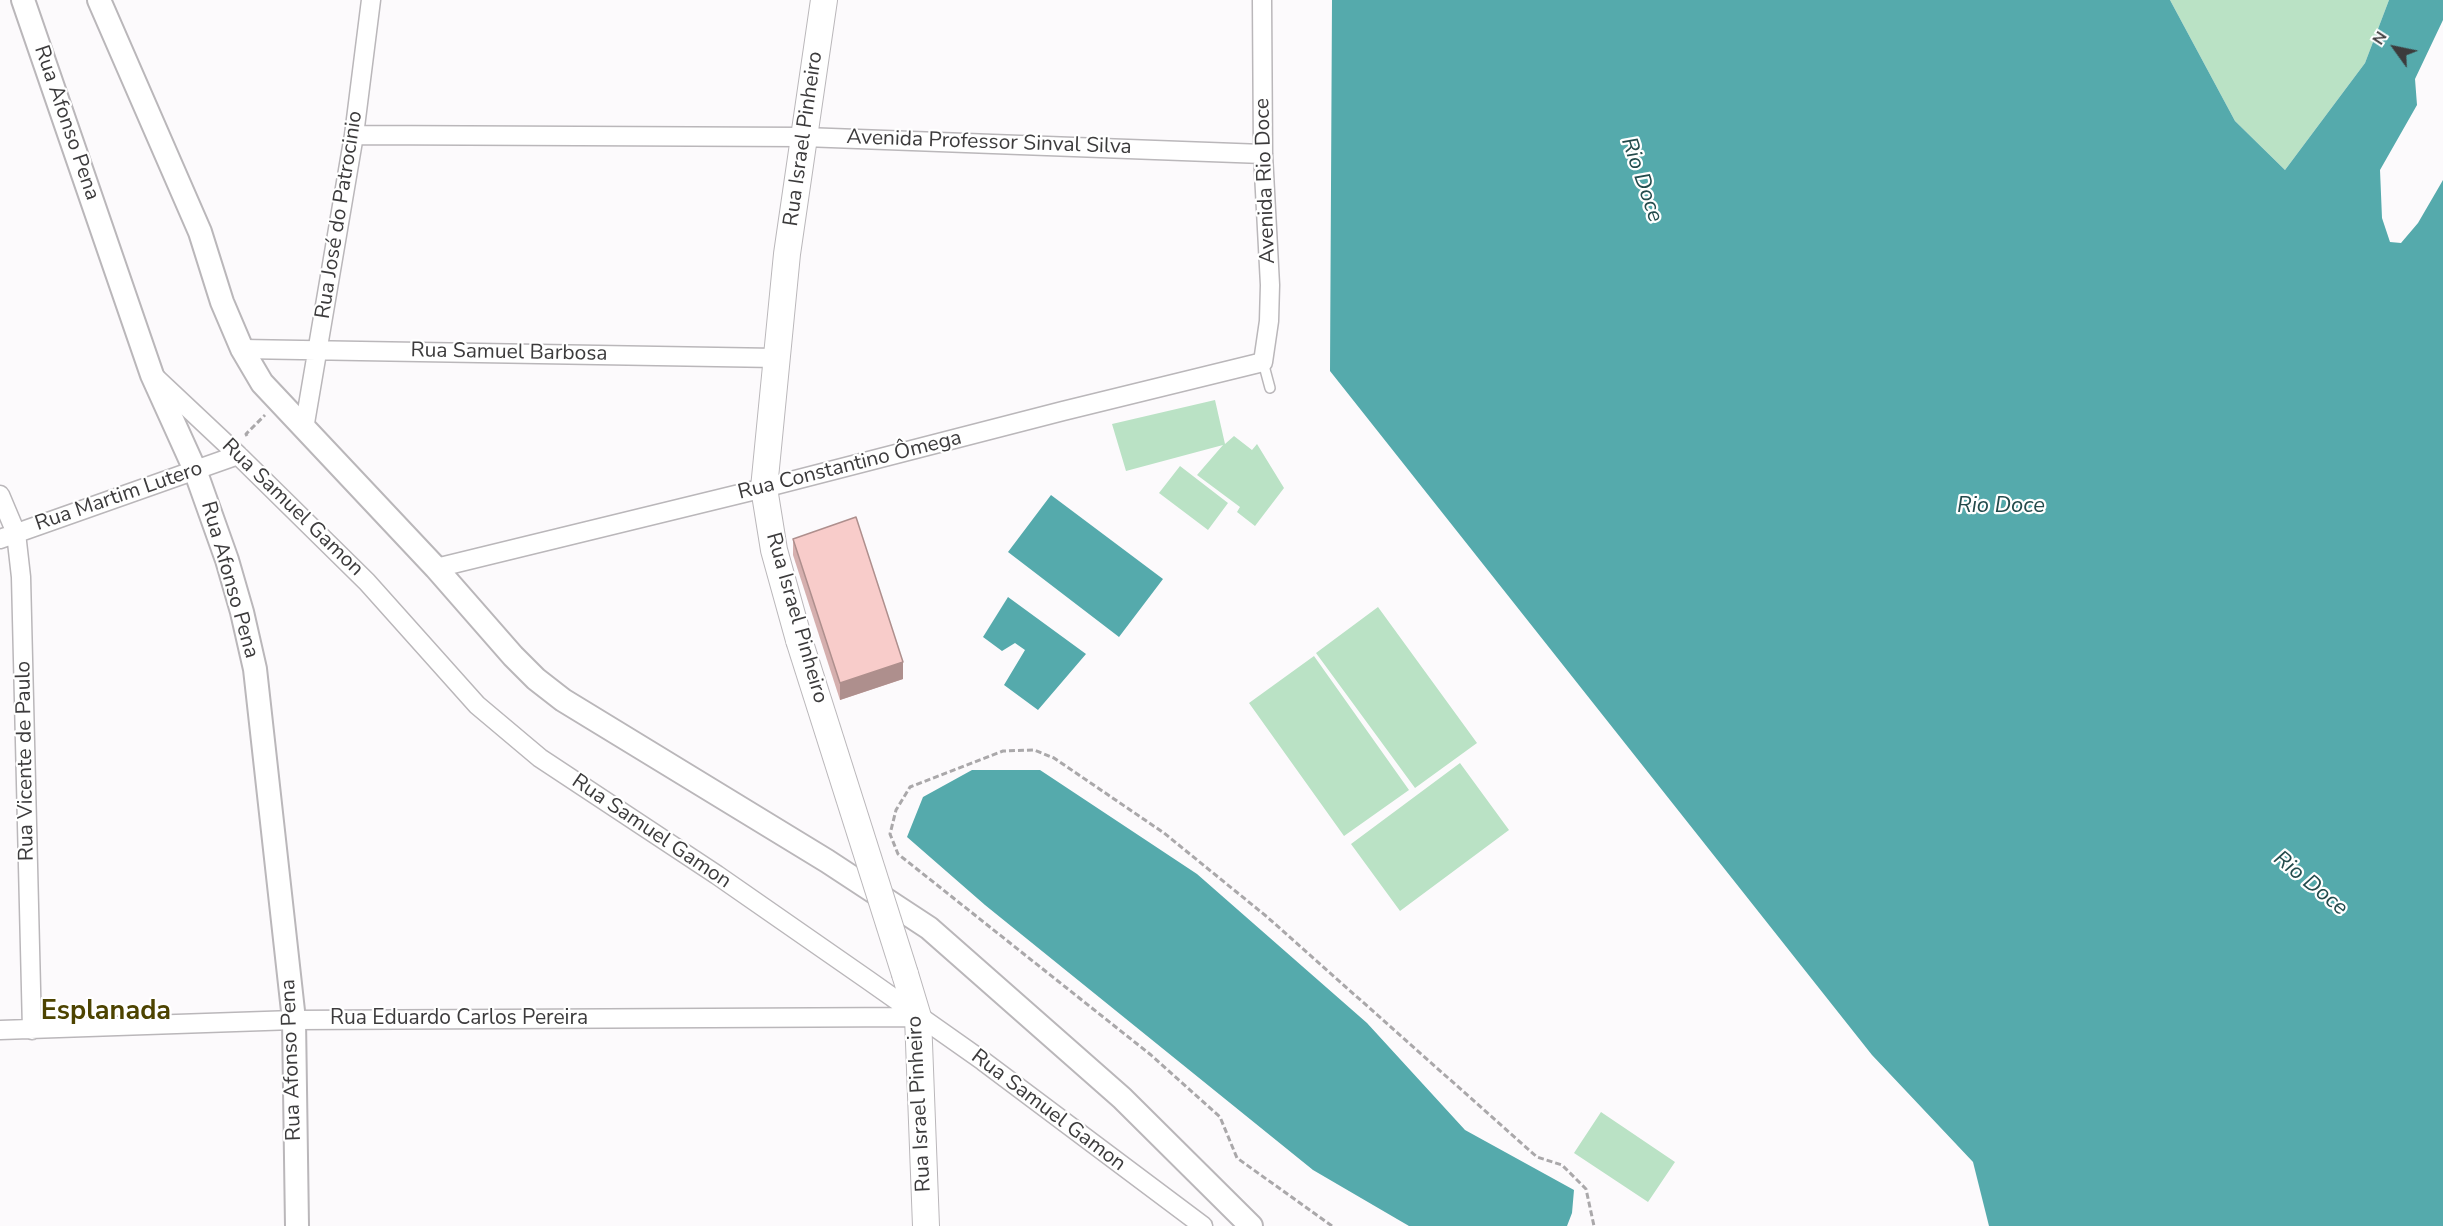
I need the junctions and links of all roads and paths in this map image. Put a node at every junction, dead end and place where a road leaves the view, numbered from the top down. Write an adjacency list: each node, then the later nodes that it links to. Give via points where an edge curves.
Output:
1 (23, 0): 13 (street, Rua Afonso Pena)
2 (99, 0): 9 (street, via 200,232)
3 (371, 0): 6 (street, Rua José do Patrocinio)
4 (824, 0): 7 (main road, Rua Israel Pinheiro)
5 (1262, 0): 8 (street, Avenida Rio Doce)
6 (354, 135): 7 (street, Avenida Professor Sinval Silva); 10 (street, Rua José do Patrocinio)
7 (804, 137): 8 (street, Avenida Professor Sinval Silva); 11 (main road, Rua Israel Pinheiro)
8 (1263, 154): 12 (street, Avenida Rio Doce, via 1270,285)
9 (242, 349): 10 (street, Rua Samuel Barbosa); 15 (street)
10 (317, 350): 11 (street, Rua Samuel Barbosa); 16 (street, Rua José do Patrocinio)
11 (776, 358): 19 (main road, Rua Israel Pinheiro)
12 (1263, 362): 14 (lane); 19 (street, Rua Constantino Ômega)
13 (152, 375): 17 (street, Rua Samuel Gamon); 18 (street, Rua Afonso Pena)
14 (1270, 388)
15 (268, 392): 16 (street); 17 (path, via 264,399 267,414 246,434 248,440)
16 (304, 429): 22 (street)
17 (238, 455): 18 (street, Rua Martim Lutero); 23 (street, Rua Samuel Gamon, via 368,582 477,705 540,758 717,875)
18 (195, 470): 21 (street, Rua Martim Lutero); 24 (street, Rua Afonso Pena, via 230,571 255,669)
19 (764, 488): 22 (street, Rua Constantino Ômega); 23 (main road, Rua Israel Pinheiro, bridge, via 774,550 799,640)
20 (0, 495): 21 (street, Rua Vicente de Paulo)
21 (8, 536): 26 (street, Rua Vicente de Paulo, via 21,577)
22 (436, 568): 30 (street, via 513,656 563,700 827,861 928,928 1122,1098)
23 (918, 1017): 24 (street, Rua Eduardo Carlos Pereira); 27 (street, Rua Samuel Gamon, via 983,1061); 29 (main road, Rua Israel Pinheiro)
24 (294, 1020): 26 (street, Rua Eduardo Carlos Pereira); 28 (street, Rua Afonso Pena)
25 (0, 1030): 26 (street, Rua Eduardo Carlos Pereira)
26 (32, 1030)
27 (1200, 1225)
28 (297, 1226)
29 (926, 1226)
30 (1251, 1226)
31 (1332, 1226): 32 (path, via 1237,1158 1220,1117 1151,1055 898,854 890,834 896,810 910,787 1003,751 1034,750 1054,758 1164,833 1266,916 1537,1157 1562,1165 1586,1189)
32 (1594, 1226)

